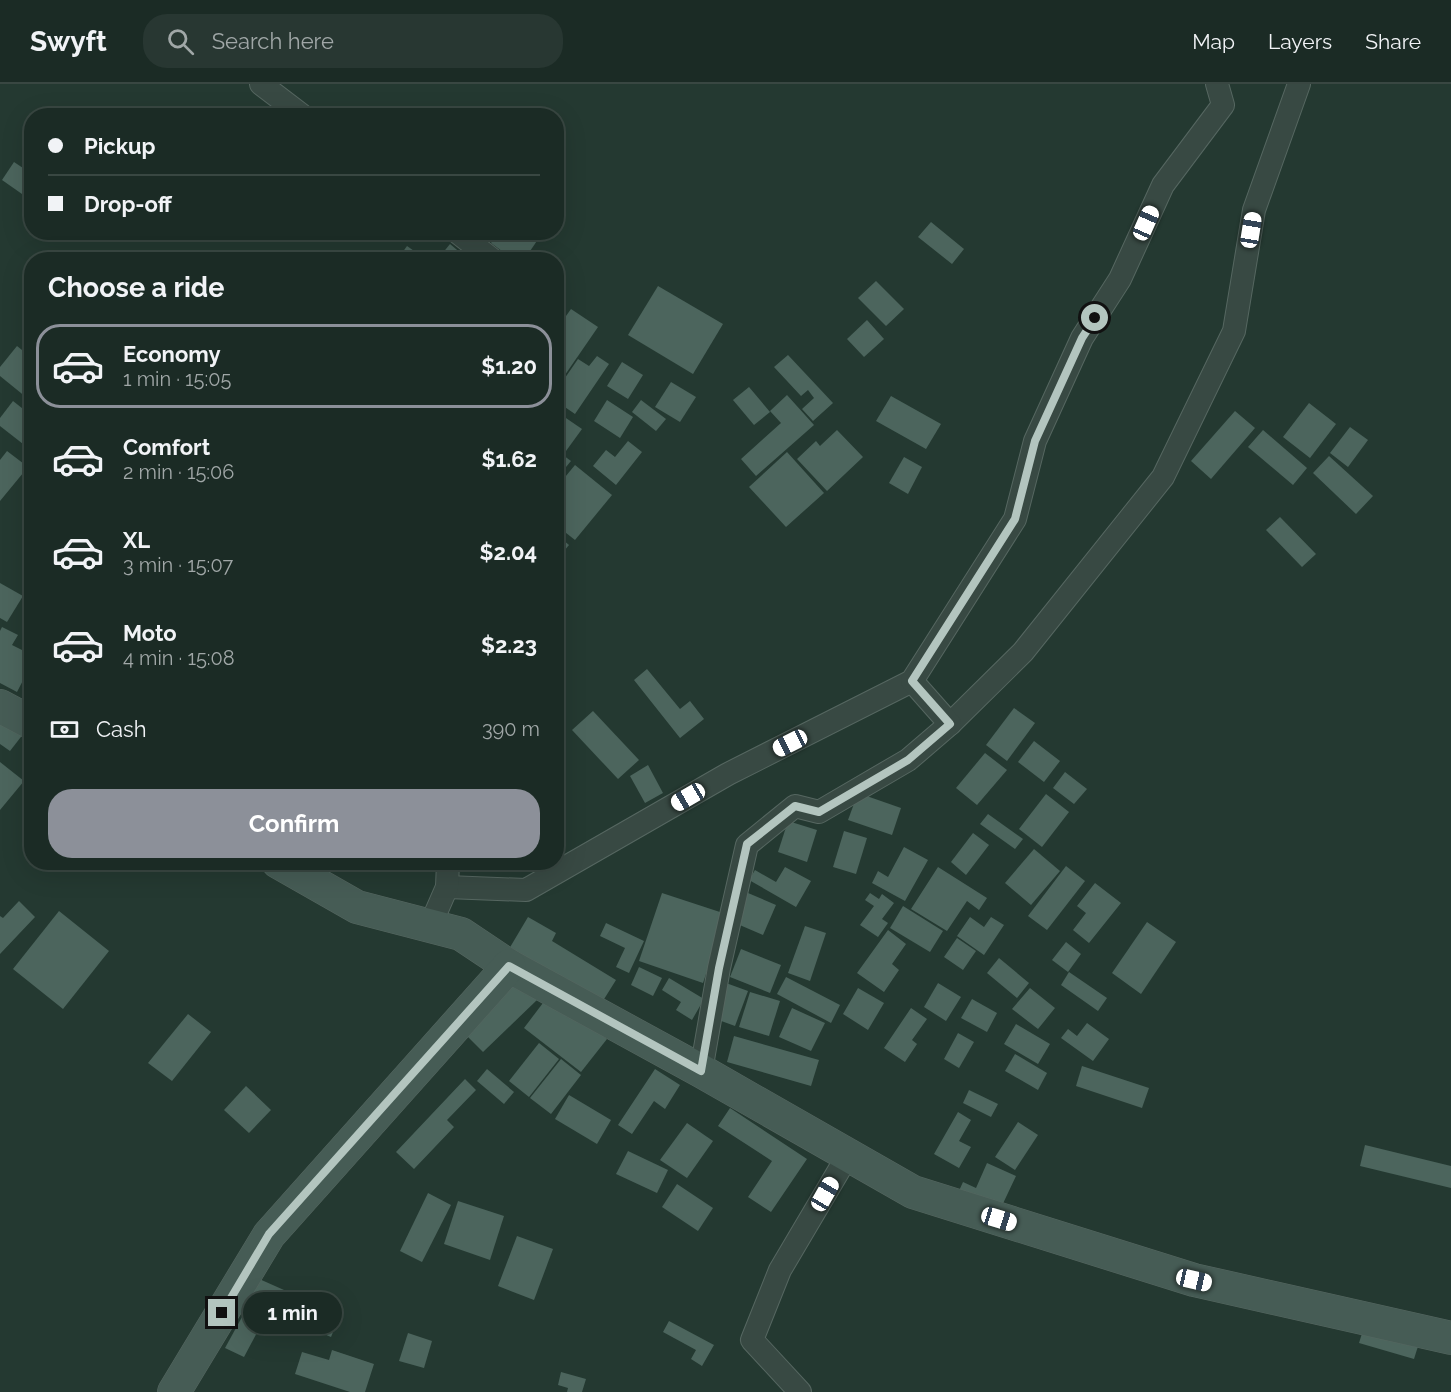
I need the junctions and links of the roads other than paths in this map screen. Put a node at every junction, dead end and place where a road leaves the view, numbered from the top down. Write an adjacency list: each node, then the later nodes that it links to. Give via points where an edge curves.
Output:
1 (261, 84): 4 (street)
2 (1217, 84): 7 (street, via 1223,105 1163,185 1120,279 1082,338 1035,441 1015,519)
3 (1299, 84): 10 (street, via 1254,210 1234,331 1163,477 1023,652)
4 (292, 108)
5 (467, 240): 6 (street)
6 (483, 252)
7 (912, 681): 10 (street); 11 (street, via 728,774)
8 (0, 706): 9 (street)
9 (24, 719)
10 (950, 724): 18 (street, via 908,760 829,807 819,812 795,806 747,844)
11 (564, 868)
12 (292, 870): 16 (street, via 357,907)
13 (448, 870): 15 (street)
14 (561, 870): 15 (street, via 526,890)
15 (447, 886): 16 (street)
16 (445, 930): 17 (street)
17 (509, 966): 18 (street); 21 (street, via 269,1234)
18 (701, 1071): 19 (street)
19 (848, 1155): 20 (street, via 913,1192 1194,1280); 22 (street, via 780,1270 752,1340)
20 (1451, 1338)
21 (174, 1392)
22 (800, 1392)

